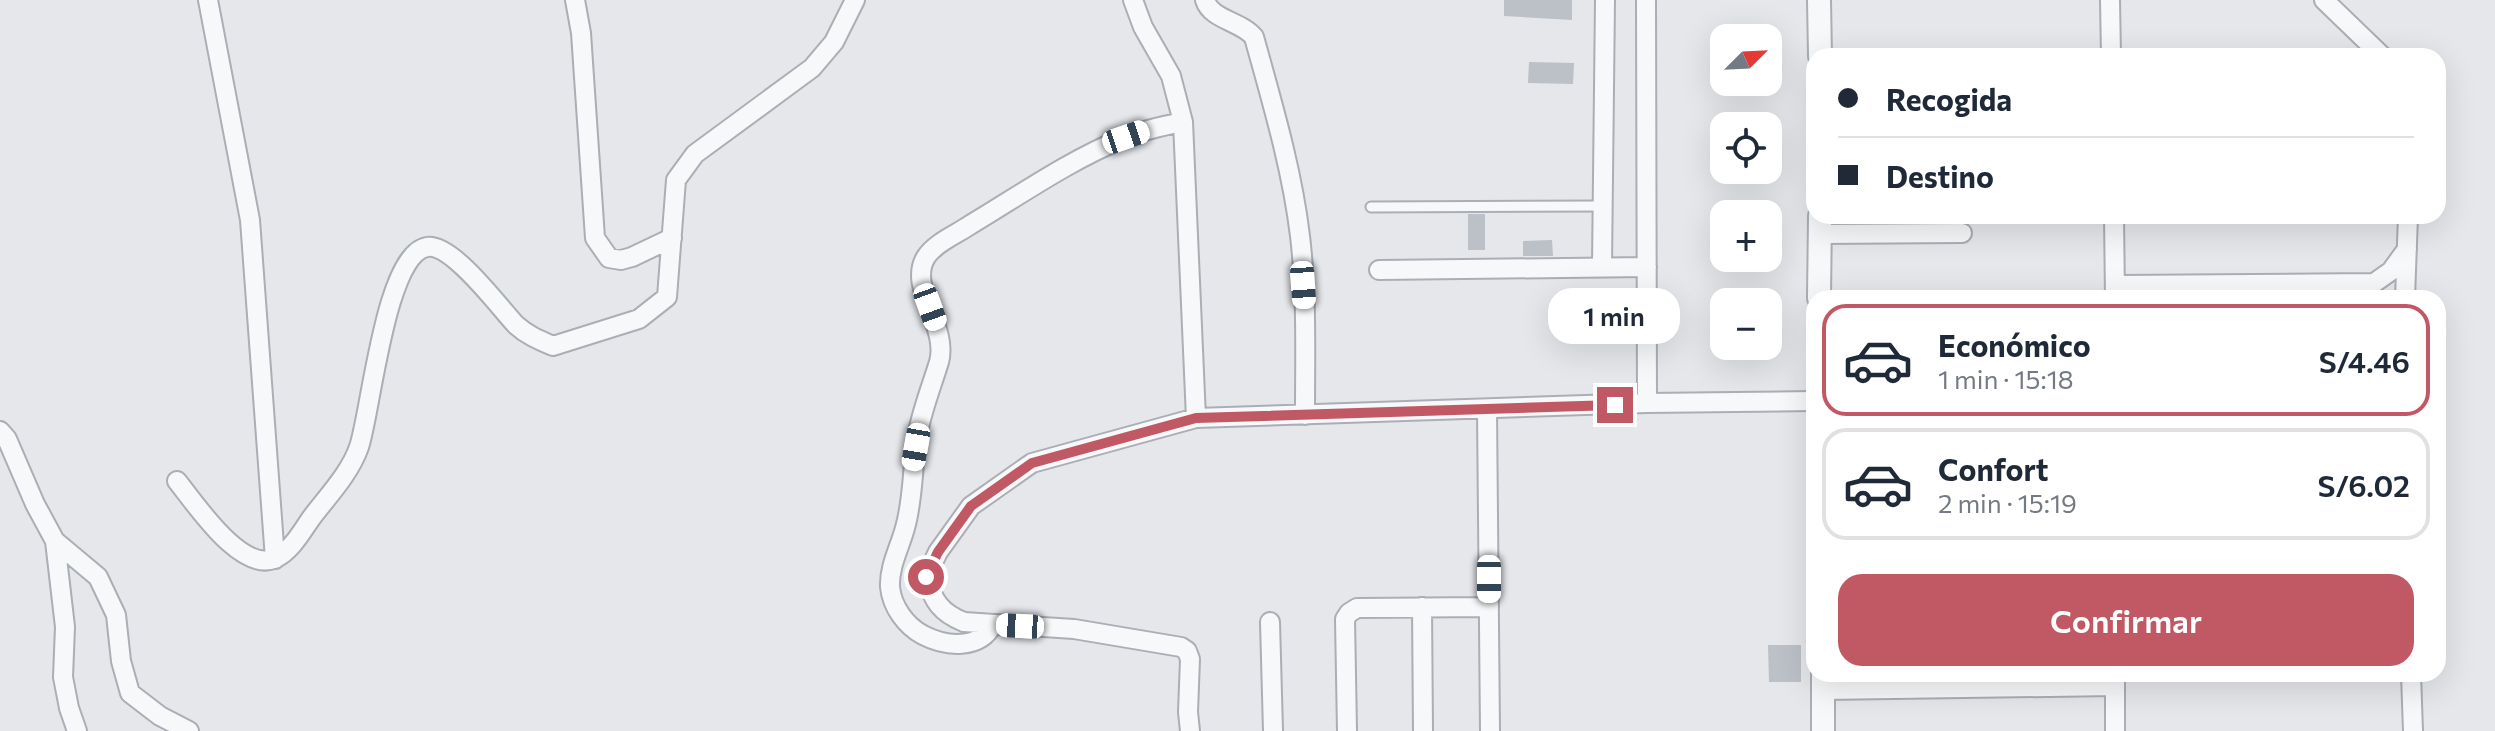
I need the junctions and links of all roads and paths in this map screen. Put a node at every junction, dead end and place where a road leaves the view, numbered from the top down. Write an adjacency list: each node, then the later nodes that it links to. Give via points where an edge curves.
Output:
1 (208, 0): 38 (street, via 250,220)
2 (575, 0): 21 (street, via 595,238 609,258 621,260)
3 (855, 0): 21 (street, via 834,42 812,68 695,154 676,180)
4 (1133, 0): 14 (street, via 1171,76)
5 (1205, 0): 33 (street, via 1212,12 1247,28 1254,37 1288,166 1300,236)
6 (1605, 0): 15 (street)
7 (1646, 0): 24 (street)
8 (1819, 0): 11 (street)
9 (2110, 0): 12 (street)
10 (2324, 0): 13 (street)
11 (1820, 48)
12 (2111, 48)
13 (2374, 48)
14 (1183, 122): 34 (street); 42 (street, via 1109,145 932,250 924,261 922,287 942,346 918,430 891,594 916,631 939,641 973,642)
15 (1602, 206): 16 (lane); 23 (street)
16 (1371, 207)
17 (2114, 224): 27 (street)
18 (2408, 224): 22 (street)
19 (1820, 225): 20 (street); 26 (street)
20 (1962, 233)
21 (672, 238): 38 (street, via 667,297 639,319 553,346 517,326 445,253 436,247 416,251 406,263 383,331 356,455)
22 (2407, 249): 28 (street, via 2374,283); 29 (street)
23 (1602, 266): 24 (street); 25 (street)
24 (1647, 267): 31 (street)
25 (1379, 270)
26 (1819, 290)
27 (2115, 290)
28 (2147, 290)
29 (2405, 290)
30 (1806, 401): 31 (street)
31 (1647, 403): 32 (street)
32 (1487, 410): 33 (street); 40 (street)
33 (1305, 415): 34 (street)
34 (1196, 418): 42 (street, via 1032,463 971,506 926,577 937,605 949,616)
35 (0, 431): 37 (street)
36 (177, 481): 38 (street, via 238,551)
37 (55, 541): 46 (street, via 65,627 63,677); 47 (street, via 98,577 116,615 130,693)
38 (275, 559)
39 (1422, 607): 40 (street); 50 (street, via 1357,608 1345,619); 51 (street)
40 (1489, 607): 52 (street)
41 (1270, 622): 49 (street)
42 (993, 624): 48 (street, via 1074,629 1181,647 1190,659)
43 (1823, 682): 53 (street)
44 (2115, 682): 54 (street)
45 (2411, 682): 55 (street)
46 (77, 731)
47 (189, 731)
48 (1190, 731)
49 (1273, 731)
50 (1347, 731)
51 (1423, 731)
52 (1490, 731)
53 (1823, 731)
54 (2115, 731)
55 (2413, 731)

